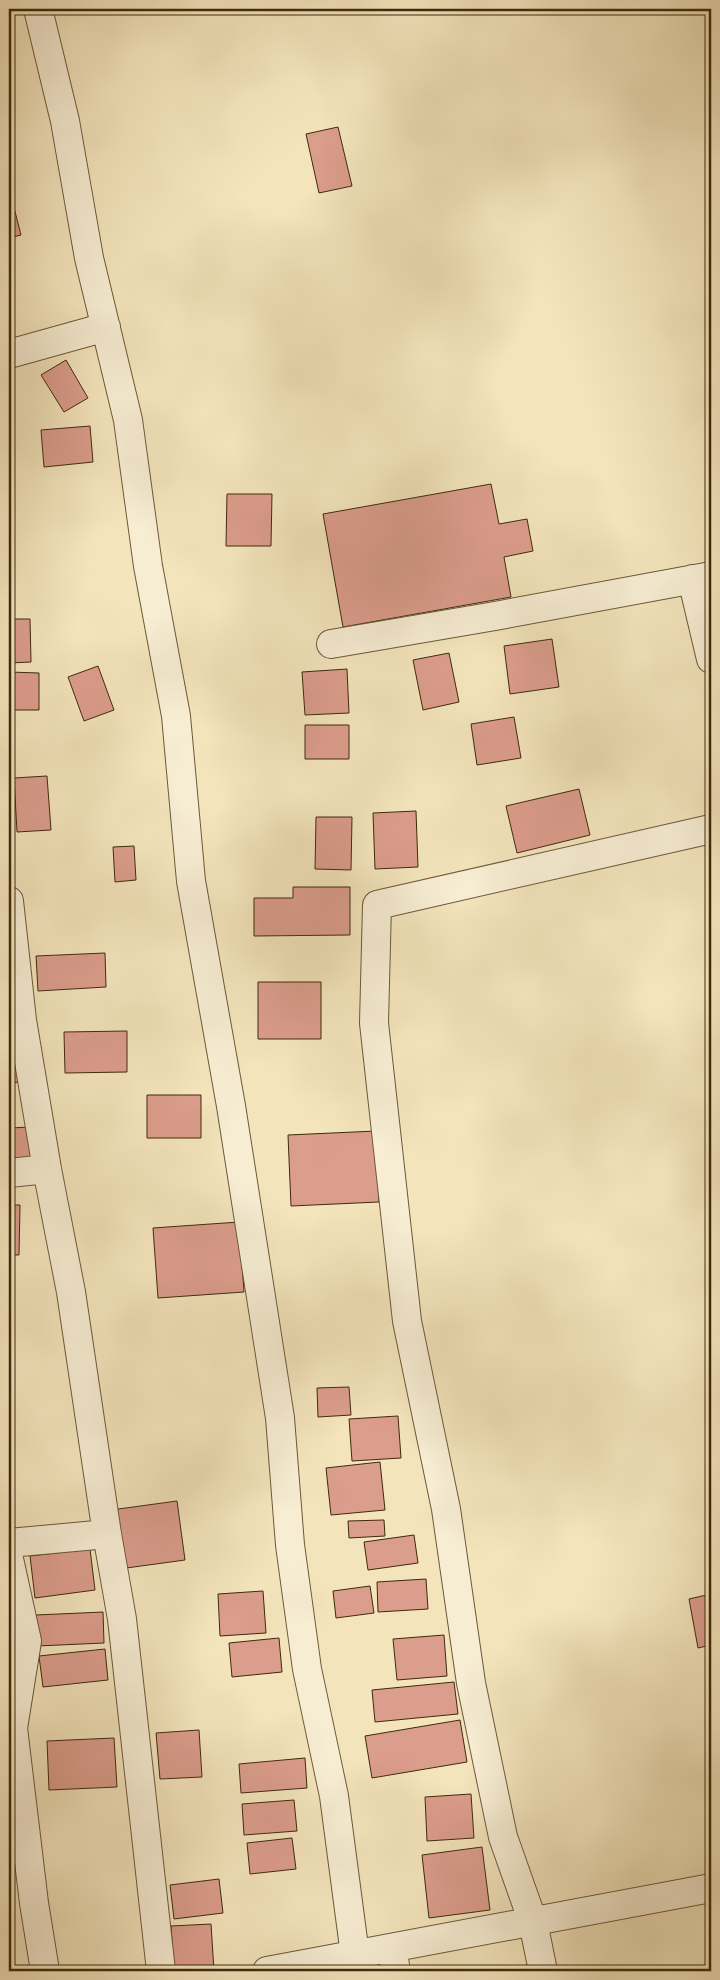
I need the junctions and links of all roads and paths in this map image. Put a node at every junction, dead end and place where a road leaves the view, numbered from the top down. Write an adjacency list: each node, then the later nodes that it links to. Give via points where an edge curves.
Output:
1 (38, 9): 2 (street, via 65,121 89,258)
2 (106, 327): 3 (street); 18 (street, via 128,420 148,566 176,716 191,881 231,1106 280,1418 290,1545 305,1650 334,1796)
3 (9, 354)
4 (702, 577): 5 (street); 6 (street)
5 (331, 644)
6 (711, 659)
7 (711, 829): 17 (street, via 377,905 374,1023 407,1321 446,1509 471,1683 501,1827)
8 (9, 901): 9 (street)
9 (11, 932): 10 (street)
10 (47, 1169): 11 (street); 12 (street, via 72,1302)
11 (9, 1173)
12 (107, 1534): 13 (street); 21 (street, via 122,1619)
13 (9, 1543)
14 (9, 1559): 15 (street, via 27,1641)
15 (11, 1728): 20 (street)
16 (708, 1884): 17 (street)
17 (533, 1922): 19 (street); 23 (street)
18 (355, 1955): 19 (street); 22 (street)
19 (394, 1960)
20 (45, 1971)
21 (161, 1971)
22 (266, 1971)
23 (544, 1971)

